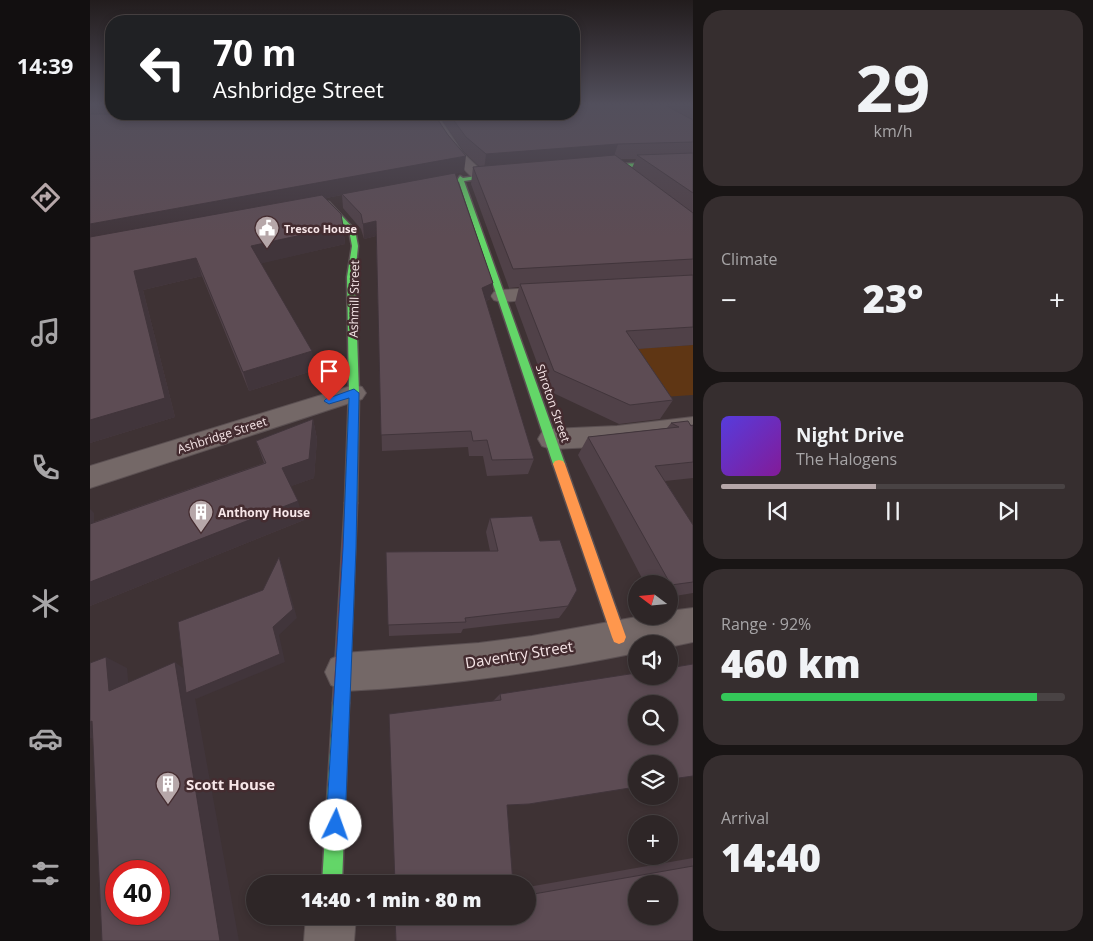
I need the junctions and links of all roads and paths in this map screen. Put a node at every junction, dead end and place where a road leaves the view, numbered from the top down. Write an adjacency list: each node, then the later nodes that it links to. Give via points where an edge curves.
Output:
1 (455, 149): 6 (street)
2 (693, 163): 3 (street)
3 (613, 165): 4 (street); 8 (street)
4 (576, 168)
5 (518, 173): 6 (street)
6 (479, 176): 7 (street)
7 (460, 178): 9 (street); 12 (street, Shroton Street)
8 (632, 180)
9 (410, 188)
10 (345, 200): 13 (street, Ashmill Street, via 323,204 352,230 355,246 351,277)
11 (568, 292): 12 (street)
12 (501, 296): 15 (street, Shroton Street)
13 (354, 393): 16 (street, Ashbridge Street); 19 (street, Ashmill Street)
14 (693, 426): 15 (street, via 617,436)
15 (551, 439): 18 (street, Shroton Street)
16 (90, 477)
17 (693, 625): 18 (street, Daventry Street)
18 (619, 637): 19 (street, Daventry Street, via 558,650 440,666)
19 (344, 672): 20 (street, Ashmill Street)
20 (333, 875)
21 (330, 925): 22 (street)
22 (329, 941)

